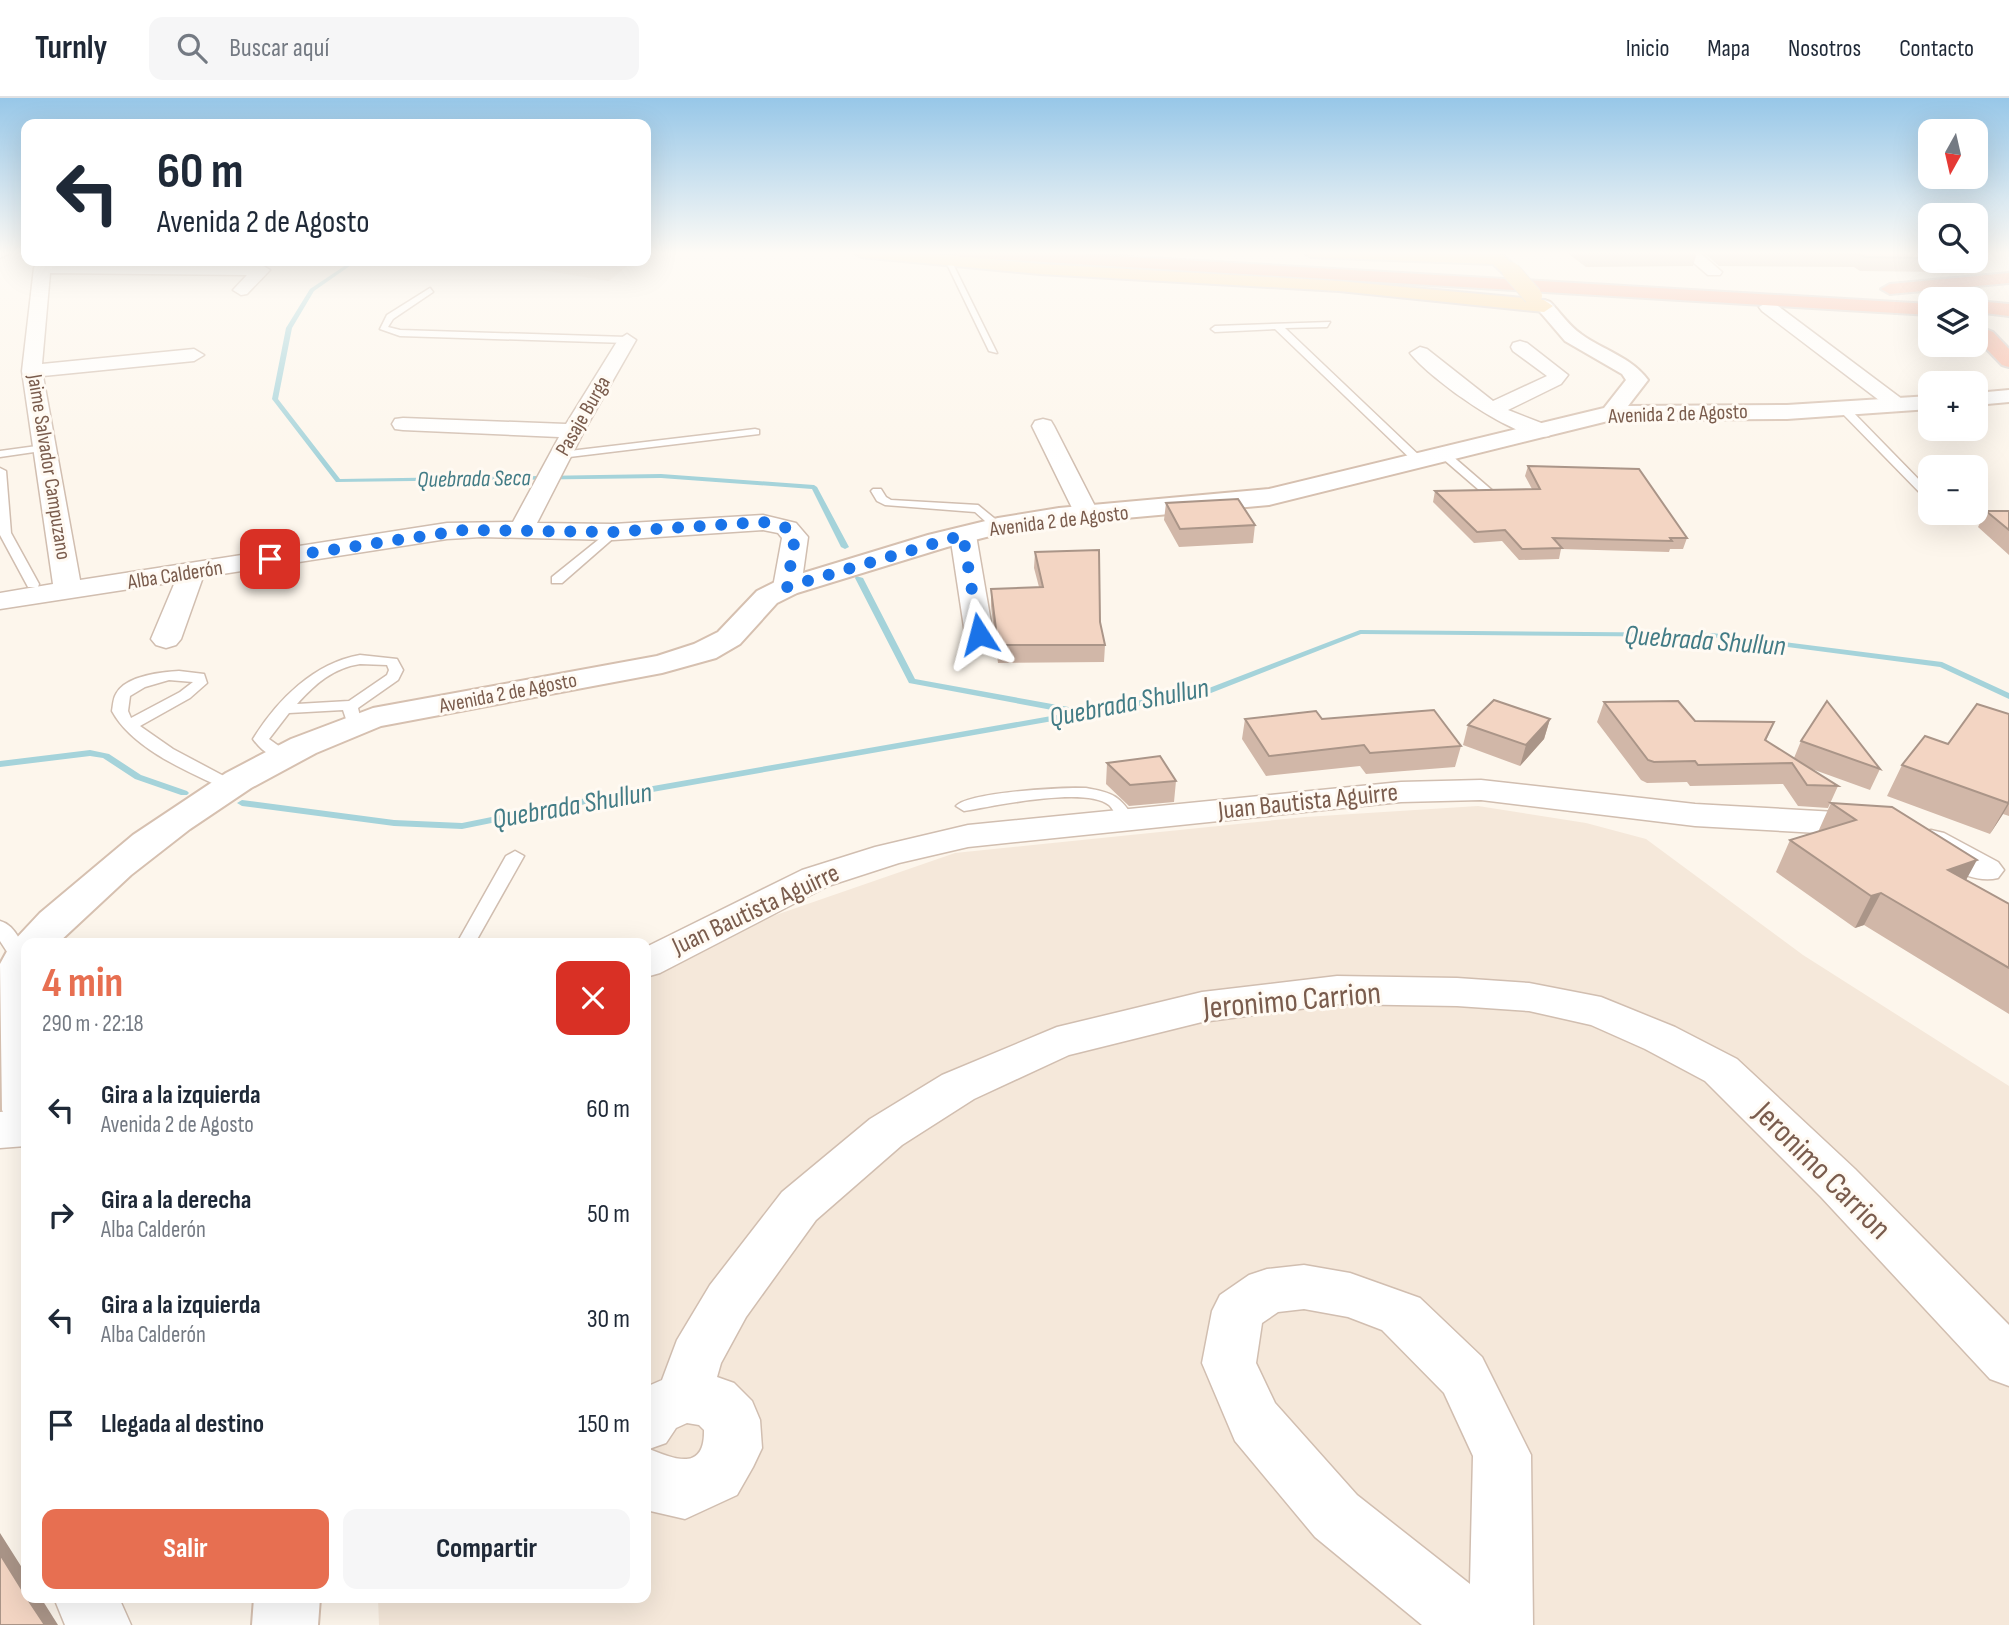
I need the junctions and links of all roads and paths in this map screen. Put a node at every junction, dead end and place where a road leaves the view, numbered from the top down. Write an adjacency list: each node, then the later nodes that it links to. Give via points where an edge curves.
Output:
1 (38, 323): 18 (street, Jaime Salvador Campuzano)
2 (386, 323): 11 (lane, via 385,329 400,333)
3 (982, 323): 14 (lane)
4 (1559, 323): 25 (main road, via 1572,337 1629,370 1637,380)
5 (1790, 323): 22 (street)
6 (1327, 324): 7 (lane)
7 (1277, 326): 9 (lane); 34 (lane)
8 (2009, 328): 10 (highway)
9 (1215, 329)
10 (1988, 332)
11 (627, 340): 28 (street, Pasaje Burga)
12 (1988, 341): 17 (highway)
13 (1520, 347): 24 (street, via 1558,375)
14 (994, 351)
15 (1420, 353): 24 (street)
16 (194, 355): 18 (street)
17 (2009, 361)
18 (32, 371): 31 (street, Jaime Salvador Campuzano)
19 (2008, 396): 20 (main road)
20 (1988, 398)
21 (1918, 404): 22 (main road, Avenida 2 de Agosto)
22 (1899, 406): 23 (main road, Avenida 2 de Agosto)
23 (1844, 409): 25 (main road, Avenida 2 de Agosto); 36 (lane)
24 (1492, 410): 29 (street)
25 (1612, 413): 29 (main road, Avenida 2 de Agosto)
26 (402, 424): 28 (street)
27 (1043, 426): 39 (street)
28 (573, 431): 33 (street, Pasaje Burga)
29 (1541, 431): 34 (main road, Avenida 2 de Agosto)
30 (755, 432): 33 (lane)
31 (44, 447): 32 (lane); 49 (street, Jaime Salvador Campuzano)
32 (0, 454)
33 (561, 455): 41 (street, Pasaje Burga)
34 (1433, 459): 38 (lane); 39 (main road, Avenida 2 de Agosto, via 1269,497)
35 (0, 471): 43 (lane)
36 (1918, 485)
37 (877, 491): 40 (lane, via 889,503 978,509)
38 (1490, 494)
39 (1087, 514): 40 (main road, Avenida 2 de Agosto)
40 (999, 527): 44 (main road, Avenida 2 de Agosto)
41 (521, 530): 42 (street, Alba Calderón); 45 (street, Alba Calderón, via 447,531)
42 (612, 532): 46 (lane); 48 (street, Alba Calderón, via 723,523 777,524 795,537)
43 (2, 533): 47 (lane)
44 (963, 535): 48 (main road, Avenida 2 de Agosto); 51 (street)
45 (192, 572): 49 (street, Alba Calderón); 52 (street)
46 (557, 579)
47 (33, 584)
48 (787, 587): 54 (main road, Avenida 2 de Agosto, via 767,597 729,638 662,664 373,718)
49 (68, 592): 50 (street, Alba Calderón)
50 (0, 601)
51 (979, 634)
52 (166, 639)
53 (285, 709): 54 (lane); 54 (lane, via 325,669 361,660 392,662 393,677); 56 (lane, via 261,739)
54 (353, 715): 56 (main road, Avenida 2 de Agosto)
55 (129, 726): 55 (lane, via 120,712 123,694 135,684 166,677 199,677 200,683 185,695); 57 (lane)
56 (282, 754): 57 (main road, Avenida 2 de Agosto)
57 (229, 785): 62 (main road, Avenida 2 de Agosto, via 180,817)
58 (964, 806): 59 (lane, via 1076,792 1115,801)
59 (1127, 820): 61 (street, Juan Bautista Aguirre, via 1401,792 1481,790 1695,814 1865,823 1906,831 1947,847); 65 (street, Juan Bautista Aguirre, via 968,836 888,855 815,878)
60 (515, 856): 63 (lane)
61 (1985, 870)
62 (31, 938)
63 (469, 938)
64 (21, 946): 66 (main road, Avenida 2 de Agosto, via 7,993 9,1038)
65 (651, 960)
66 (21, 1089)
67 (21, 1128): 68 (street)
68 (0, 1130)
69 (2009, 1363): 70 (street, Jeronimo Carrion, via 1838,1183 1721,1070 1601,1013 1541,1000 1457,992 1337,990 1202,1007 1057,1042 958,1087 886,1132 799,1206 728,1301)
70 (665, 1410): 71 (street, Jeronimo Carrion, via 714,1401 732,1420 733,1448 716,1475 685,1490)
71 (651, 1482)
72 (88, 1603): 74 (street)
73 (287, 1603): 75 (main road)
74 (99, 1625)
75 (285, 1625)
76 (1472, 1625): 77 (street, via 1336,1516 1255,1422 1229,1363 1238,1311 1267,1291 1304,1287 1350,1295 1401,1314 1463,1374 1502,1455)
77 (1502, 1625)

